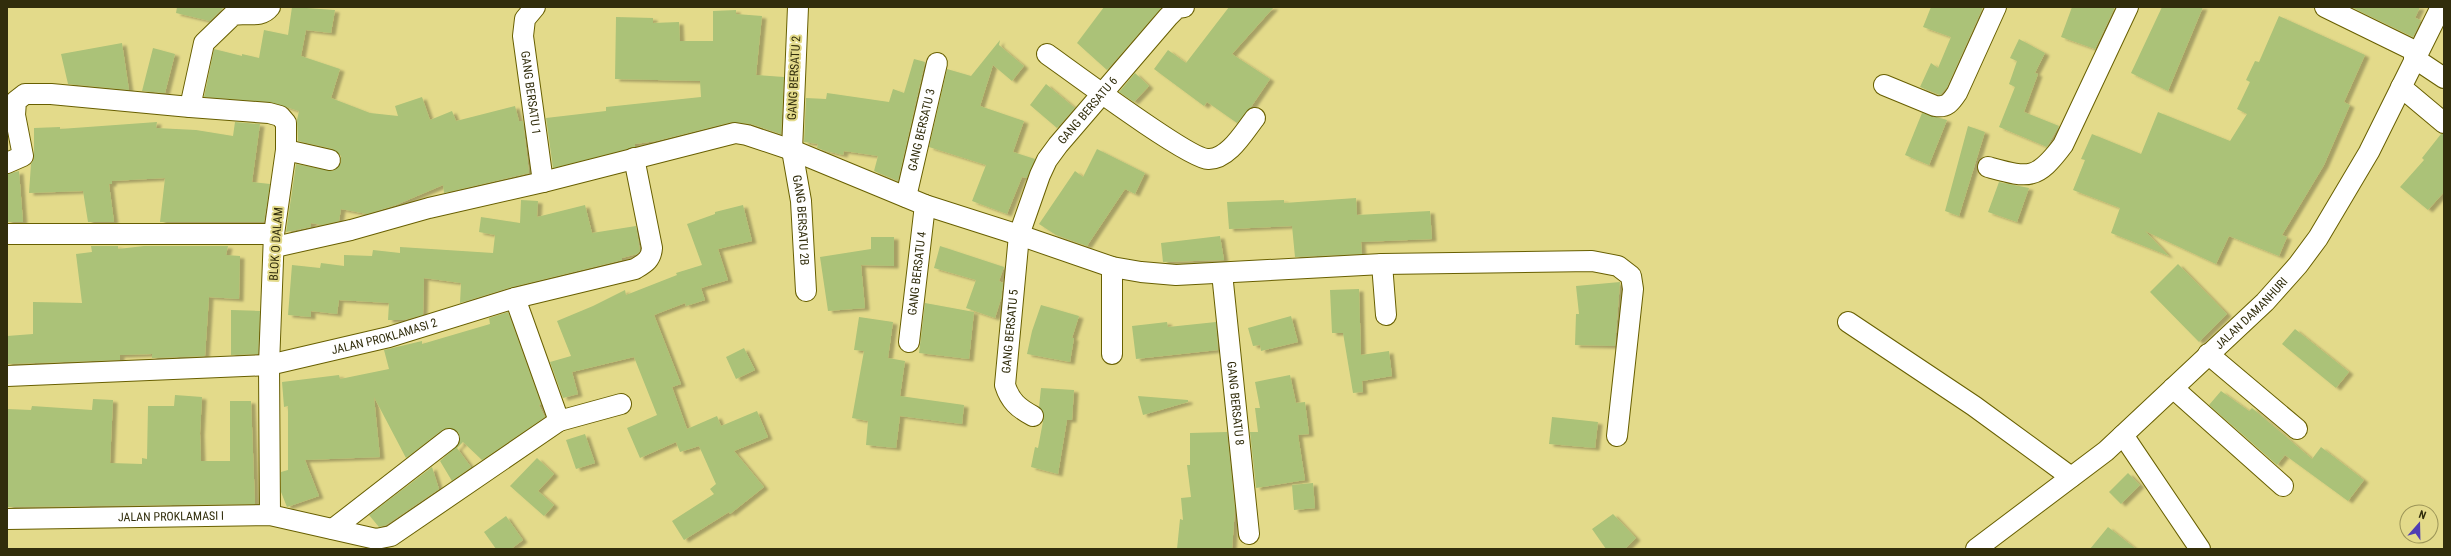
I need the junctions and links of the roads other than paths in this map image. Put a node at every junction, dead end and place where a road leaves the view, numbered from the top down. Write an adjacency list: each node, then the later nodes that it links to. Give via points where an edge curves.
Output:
1 (270, 7): 16 (street, via 259,15 233,15 208,37 201,50)
2 (535, 7): 25 (street, GANG BERSATU 1, via 524,19 523,36)
3 (798, 7): 20 (street, GANG BERSATU 2)
4 (1996, 7): 13 (street, via 1957,93 1949,103 1942,107 1935,106)
5 (2128, 7): 24 (street, via 2063,144 2051,160 2030,176)
6 (2325, 7): 10 (street)
7 (2441, 7): 10 (street, JALAN DAMANHURI)
8 (1190, 8): 15 (street, GANG BERSATU 6, via 1177,8)
9 (1047, 54): 15 (street)
10 (2416, 55): 12 (street); 14 (street, JALAN DAMANHURI)
11 (937, 63): 26 (street, GANG BERSATU 3)
12 (2444, 78)
13 (1884, 85)
14 (2402, 87): 18 (street); 40 (street, JALAN DAMANHURI, via 2369,152 2318,238 2298,265 2264,302)
15 (1101, 92): 17 (street, via 1195,155 1208,160 1219,157 1228,150); 29 (street, GANG BERSATU 6, via 1047,160)
16 (190, 107): 19 (street, BLOK O DALAM, via 280,116 286,123); 23 (street, via 51,94 25,94 16,101 15,115 23,156)
17 (1255, 118)
18 (2444, 124)
19 (286, 150): 22 (street); 30 (street, BLOK O DALAM)
20 (792, 150): 21 (street, via 747,134 735,133); 26 (street); 34 (street, GANG BERSATU 2B, via 802,208)
21 (634, 158): 25 (street); 35 (street, JALAN PROKLAMASI 2, via 652,238 651,256 635,269)
22 (330, 160)
23 (7, 163)
24 (1988, 167)
25 (543, 182): 30 (street, via 429,208 351,230)
26 (906, 197): 27 (street)
27 (925, 205): 29 (street); 38 (street, GANG BERSATU 4)
28 (7, 234): 30 (street)
29 (1020, 235): 32 (street); 45 (street, GANG BERSATU 5, via 1004,385 1009,398 1018,408)
30 (275, 240): 41 (street, BLOK O DALAM)
31 (1382, 264): 33 (street); 36 (street); 48 (street, via 1592,261 1618,266 1631,276 1633,288)
32 (1112, 267): 33 (street, via 1176,275); 39 (street)
33 (1222, 273): 56 (street, GANG BERSATU 8)
34 (806, 291)
35 (515, 298): 41 (street, JALAN PROKLAMASI 2, via 389,337); 46 (street)
36 (1386, 315)
37 (1848, 322): 51 (street, via 1974,406)
38 (909, 342)
39 (1112, 354)
40 (2208, 354): 43 (street, JALAN DAMANHURI); 47 (street)
41 (269, 365): 42 (street, JALAN PROKLAMASI 2); 53 (street, BLOK O DALAM)
42 (7, 376)
43 (2173, 388): 49 (street, JALAN DAMANHURI); 52 (street)
44 (621, 404): 46 (street, JALAN PROKLAMASI I)
45 (1033, 416)
46 (560, 421): 55 (street, JALAN PROKLAMASI I, via 391,536 376,539)
47 (2297, 429)
48 (1617, 436)
49 (2123, 436): 51 (street, JALAN DAMANHURI); 58 (street)
50 (449, 439): 55 (street)
51 (2071, 477): 57 (street, JALAN DAMANHURI)
52 (2283, 486)
53 (270, 515): 54 (street, JALAN PROKLAMASI I); 55 (street, JALAN PROKLAMASI I)
54 (7, 520)
55 (334, 529)
56 (1249, 534)
57 (1976, 549)
58 (2200, 549)

